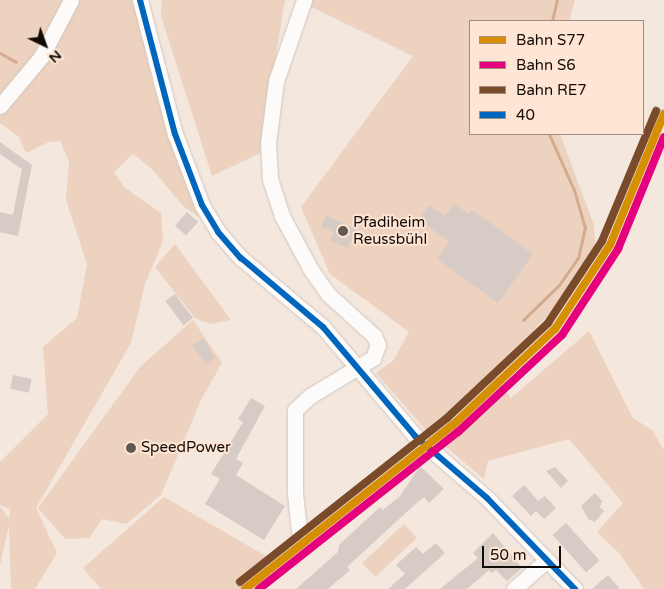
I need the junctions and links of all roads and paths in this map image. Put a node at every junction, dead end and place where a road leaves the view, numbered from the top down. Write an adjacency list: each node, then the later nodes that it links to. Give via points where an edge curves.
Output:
1 (71, 0): 4 (street, via 41,57)
2 (140, 0): 5 (street, via 175,134 202,205 232,250 323,327)
3 (304, 0): 5 (street, via 276,81 268,143 270,179 282,216 310,268 336,302 377,340 373,358)
4 (0, 106)
5 (359, 368): 6 (street, via 310,396 295,410 295,492); 7 (street, via 415,436 487,498)
6 (299, 531)
7 (547, 560): 8 (street); 9 (street)
8 (514, 589)
9 (575, 589)

